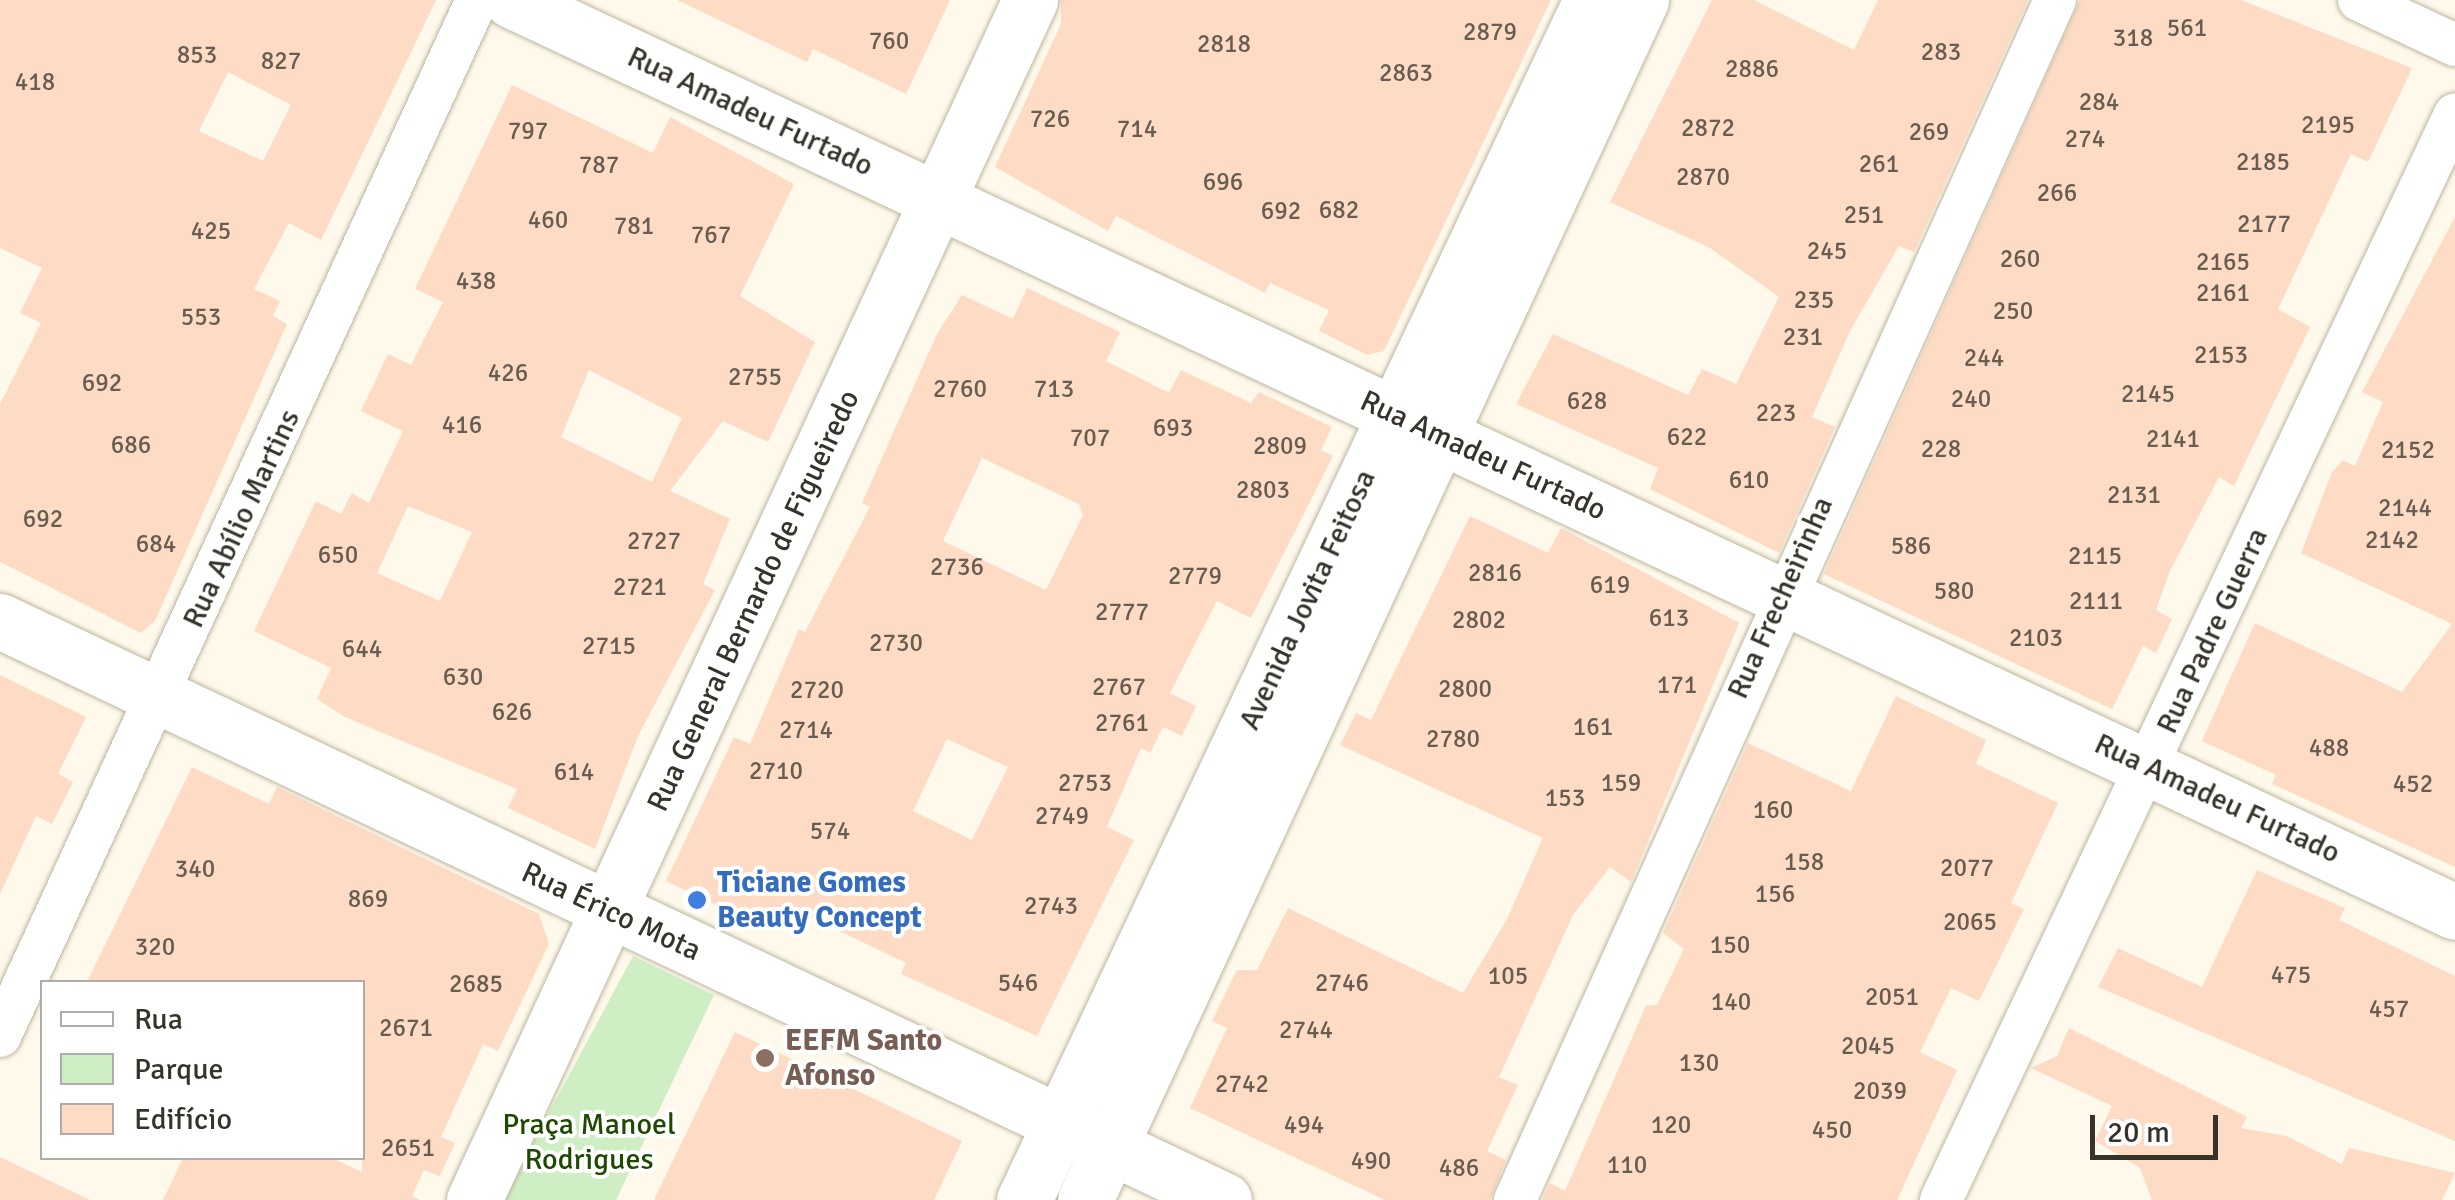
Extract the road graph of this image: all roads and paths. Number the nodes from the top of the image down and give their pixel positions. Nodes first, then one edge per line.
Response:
1 (477, 0) edge
2 (511, 0) edge
3 (1030, 0) edge
4 (1592, 0) edge
5 (1640, 0) edge
6 (2055, 0) edge
7 (2359, 0) edge
8 (2455, 44) edge
9 (2455, 114) edge
10 (939, 202) junction
11 (1416, 425) junction
12 (1781, 598) junction
13 (0, 621) edge
14 (160, 700) junction
15 (2149, 766) junction
16 (610, 912) junction
17 (2455, 912) edge
18 (0, 1036) edge
19 (1061, 1124) junction
20 (1110, 1148) junction
21 (474, 1200) edge
22 (1024, 1200) edge
23 (1085, 1200) edge
24 (1224, 1200) edge
25 (1515, 1200) edge
26 (1941, 1200) edge

1 - 14 street, Rua Abílio Martins
2 - 10 street, Rua Amadeu Furtado
3 - 10 street, Rua General Bernardo de Figueiredo
4 - 11 street, Avenida Jovita Feitosa
5 - 11 street, Avenida Jovita Feitosa
6 - 12 street, Rua Frecheirinha
7 - 8 street
9 - 15 street, Rua Padre Guerra
10 - 11 street, Rua Amadeu Furtado
10 - 16 street, Rua General Bernardo de Figueiredo
11 - 12 street, Rua Amadeu Furtado
11 - 19 street, Avenida Jovita Feitosa
11 - 20 street, Avenida Jovita Feitosa
12 - 15 street, Rua Amadeu Furtado
12 - 25 street, Rua Frecheirinha
13 - 14 street, Rua Érico Mota
14 - 16 street, Rua Érico Mota
14 - 18 street, Rua Abílio Martins
15 - 17 street, Rua Amadeu Furtado
15 - 26 street, Rua Padre Guerra
16 - 19 street, Rua Érico Mota
16 - 21 street, Rua General Bernardo de Figueiredo
19 - 20 street, Rua Érico Mota
19 - 22 street, Avenida Jovita Feitosa
20 - 23 street, Avenida Jovita Feitosa
20 - 24 street, Rua Érico Mota

